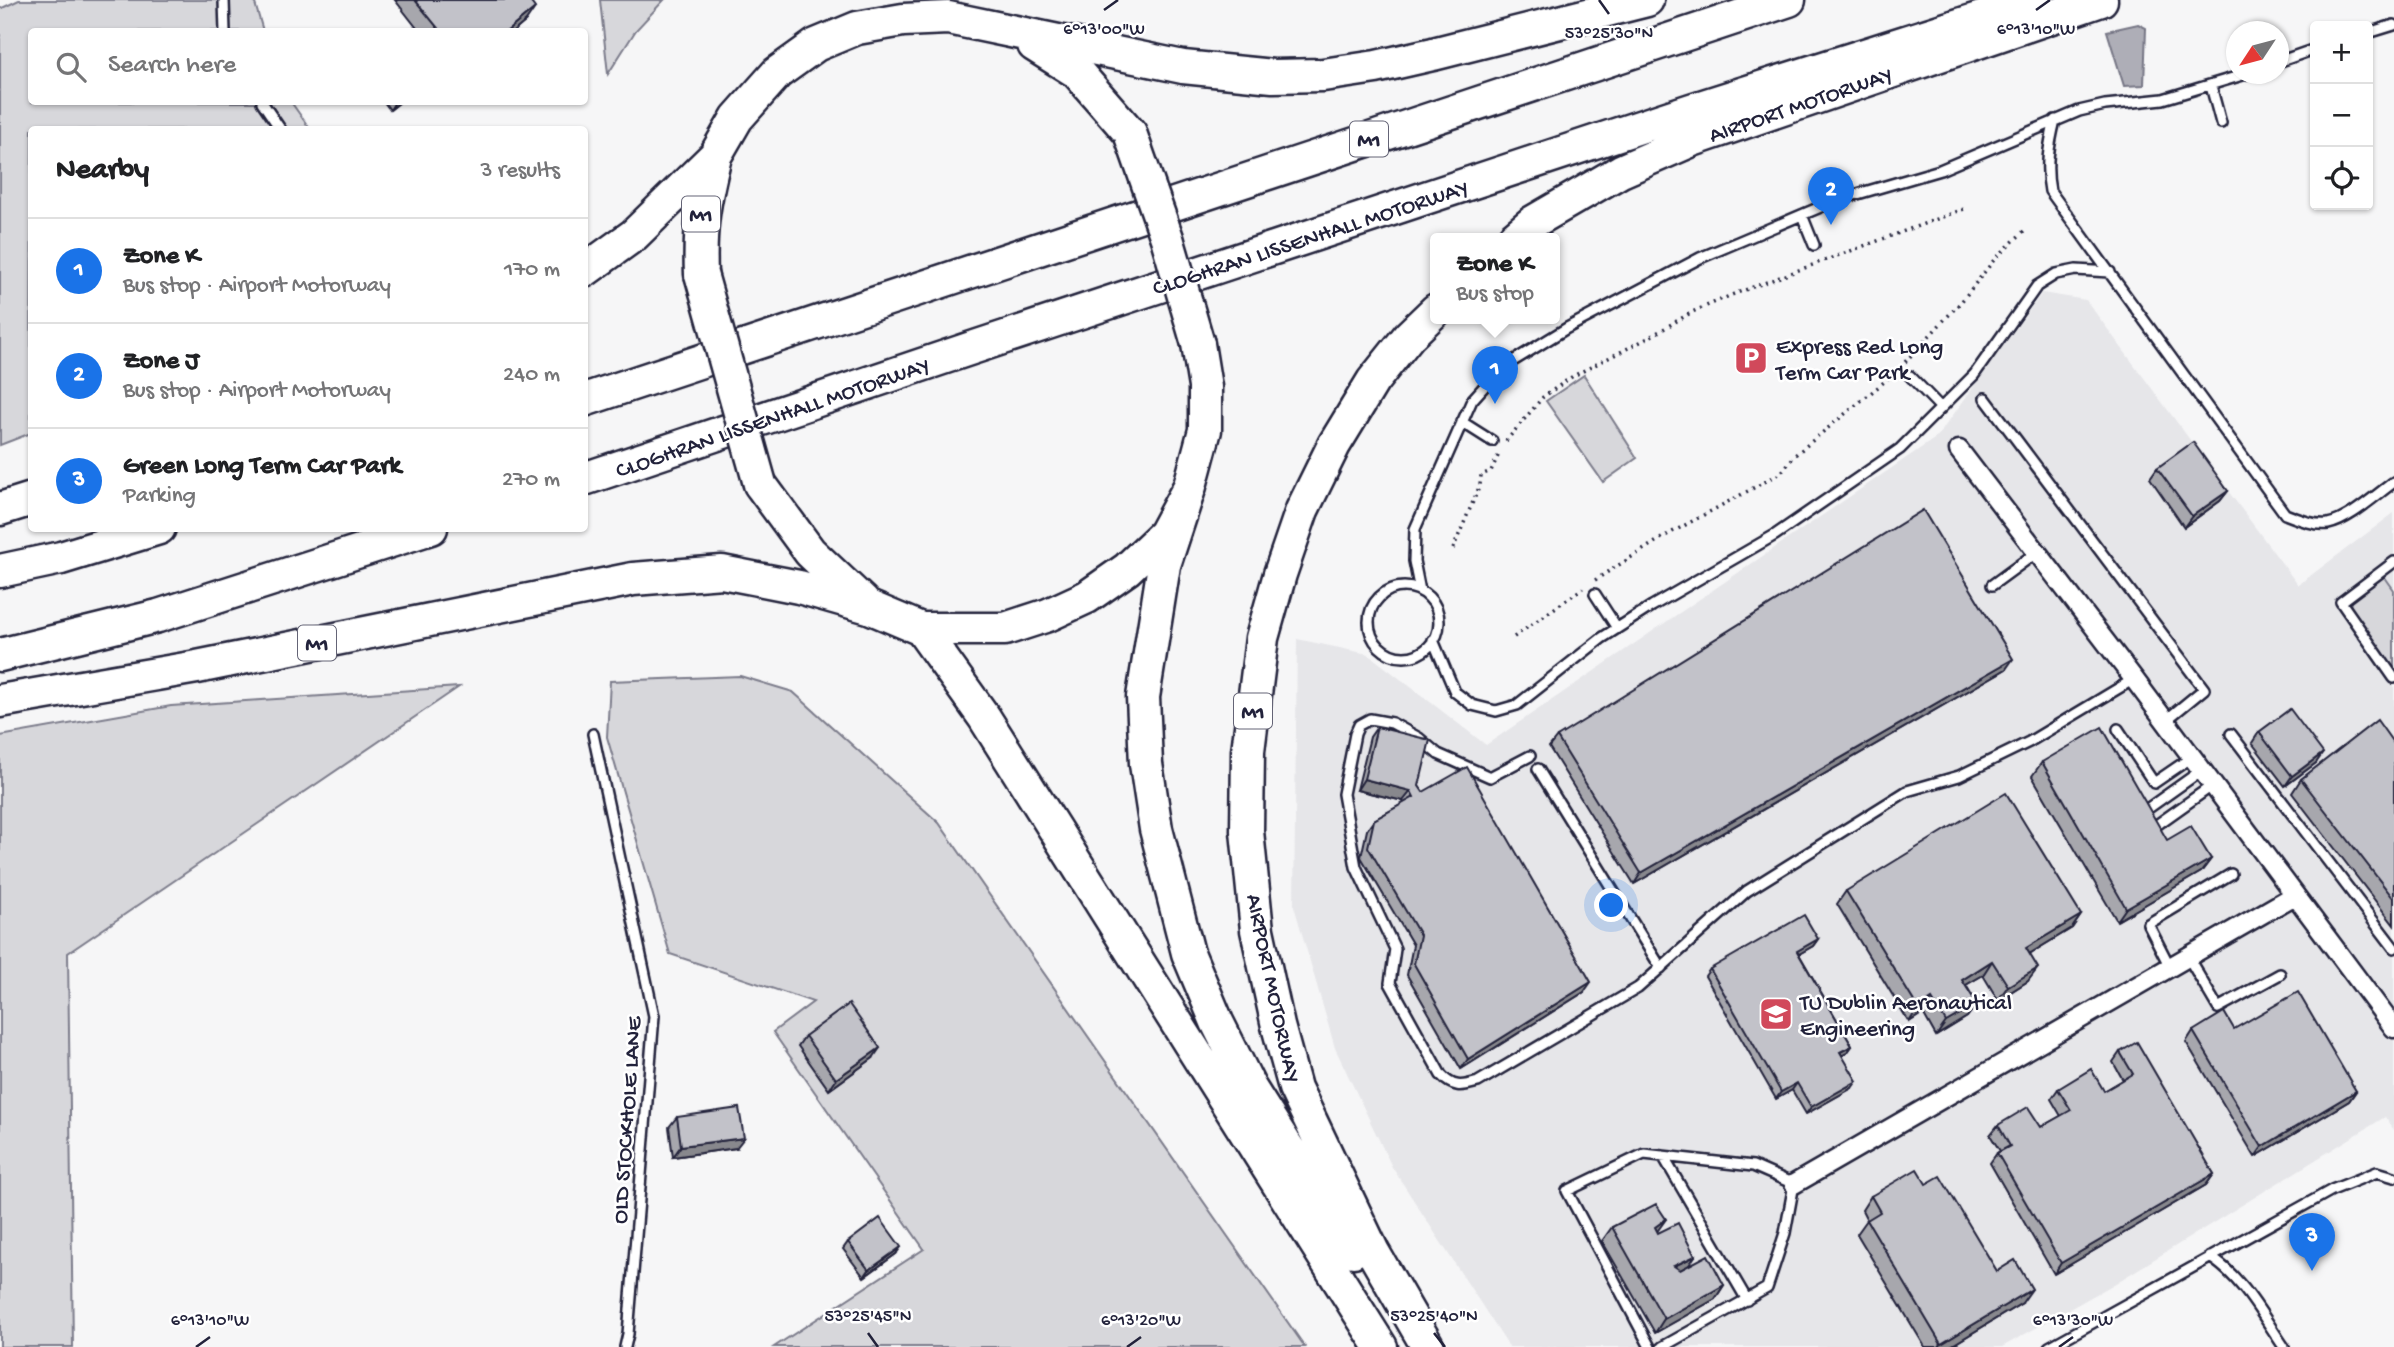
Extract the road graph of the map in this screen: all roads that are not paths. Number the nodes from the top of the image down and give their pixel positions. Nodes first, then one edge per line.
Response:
1 (223, 0) edge
2 (1647, 0) edge
3 (1789, 0) edge
4 (2038, 0) edge
5 (2101, 0) edge
6 (2394, 25) edge
7 (225, 28) edge
8 (2373, 31) edge
9 (1015, 33) junction
10 (2310, 52) edge
11 (2289, 58) edge
12 (2226, 81) edge
13 (2211, 86) junction
14 (264, 105) edge
15 (2055, 120) junction
16 (2221, 123) dead end
17 (278, 126) edge
18 (715, 156) junction
19 (1802, 215) junction
20 (1520, 233) edge
21 (1814, 246) dead end
22 (588, 268) edge
23 (2110, 272) junction
24 (1430, 316) edge
25 (1910, 376) dead end
26 (1985, 398) dead end
27 (588, 399) edge
28 (1941, 408) junction
29 (1462, 422) junction
30 (1492, 441) dead end
31 (1959, 450) dead end
32 (588, 478) edge
33 (2394, 482) edge
34 (1190, 486) junction
35 (28, 500) edge
36 (0, 509) edge
37 (146, 532) edge
38 (419, 532) edge
39 (2037, 552) junction
40 (2394, 562) edge
41 (0, 570) edge
42 (1992, 585) dead end
43 (1420, 591) junction
44 (1595, 594) dead end
45 (869, 607) junction
46 (1617, 628) junction
47 (921, 629) junction
48 (1433, 640) junction
49 (0, 655) edge
50 (2394, 678) edge
51 (2134, 679) junction
52 (0, 701) edge
53 (2165, 721) junction
54 (2119, 729) dead end
55 (593, 734) dead end
56 (2231, 734) dead end
57 (1530, 756) dead end
58 (2197, 764) junction
59 (1538, 769) dead end
60 (2213, 785) junction
61 (2143, 811) edge
62 (2149, 830) edge
63 (2231, 874) dead end
64 (2295, 895) junction
65 (2394, 948) edge
66 (2188, 957) junction
67 (2170, 967) junction
68 (1661, 968) junction
69 (2280, 974) dead end
70 (2394, 1028) edge
71 (1663, 1156) junction
72 (2394, 1177) edge
73 (1794, 1184) junction
74 (2210, 1257) junction
75 (1747, 1300) junction
76 (625, 1347) edge
77 (1381, 1347) edge
78 (1413, 1347) edge
79 (1428, 1347) edge
80 (1650, 1347) edge
81 (1662, 1347) edge
82 (2049, 1347) edge
83 (2284, 1347) edge

1 - 7 lane
2 - 9 highway, M1
3 - 27 highway, M1
4 - 32 highway, CLOGHRAN LISSENHALL MOTORWAY
5 - 20 highway, AIRPORT MOTORWAY
6 - 8 lane
9 - 18 highway, M1
9 - 34 highway, M1, bridge
10 - 11 lane
12 - 13 lane
13 - 15 lane
13 - 16 lane
14 - 17 lane
15 - 19 lane
15 - 23 lane
18 - 22 highway
18 - 45 highway, M1, bridge
19 - 21 lane
19 - 29 lane
23 - 28 lane
23 - 33 lane
24 - 79 highway, AIRPORT MOTORWAY / M1
25 - 28 lane
26 - 53 lane
28 - 46 lane
29 - 30 lane
29 - 43 lane
31 - 39 street
34 - 47 highway, M1
34 - 78 highway
35 - 36 highway
37 - 41 highway
38 - 49 highway
39 - 42 lane
39 - 51 street
40 - 50 lane
43 - 48 lane
43 - 48 lane
44 - 46 lane
45 - 47 highway, M1
45 - 52 highway, M1
46 - 48 lane
47 - 77 highway
51 - 53 street
51 - 68 lane
53 - 58 street
54 - 58 lane
55 - 76 lane, OLD STOCKHOLE LANE
56 - 65 lane
57 - 68 lane
58 - 60 street
58 - 61 lane
59 - 68 lane
60 - 62 lane
60 - 64 street
63 - 67 lane
64 - 66 street
64 - 70 street
66 - 67 street
66 - 69 lane
67 - 73 street
71 - 73 lane
71 - 75 lane
71 - 80 lane
72 - 74 lane
73 - 75 lane
74 - 82 lane
74 - 83 lane
75 - 81 lane

